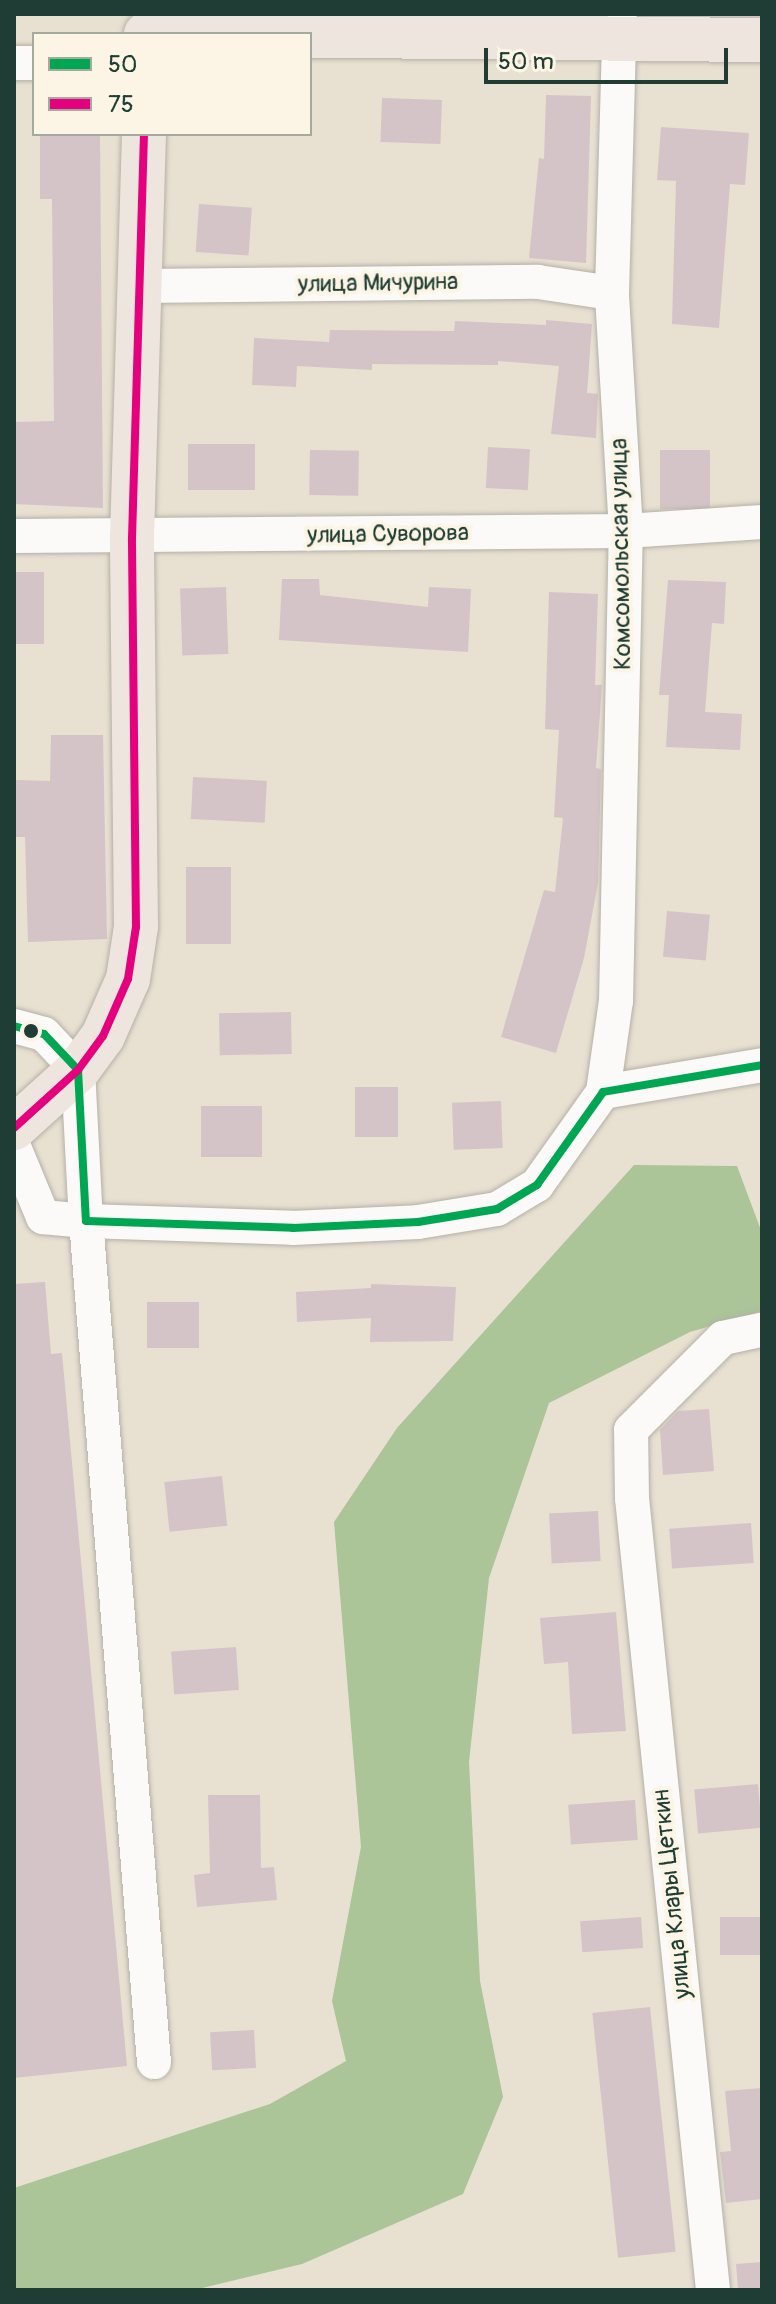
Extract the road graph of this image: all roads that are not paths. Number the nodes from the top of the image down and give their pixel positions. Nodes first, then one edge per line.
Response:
1 (621, 25) edge
2 (144, 28) edge
3 (762, 40) edge
4 (144, 136) edge
5 (143, 286) junction
6 (612, 293) junction
7 (762, 522) edge
8 (626, 531) junction
9 (14, 536) edge
10 (132, 538) junction
11 (14, 1026) edge
12 (762, 1065) edge
13 (78, 1070) junction
14 (603, 1092) junction
15 (14, 1128) edge
16 (14, 1147) edge
17 (86, 1221) junction
18 (762, 1330) edge
19 (154, 2062) dead end
20 (713, 2290) edge

1 - 2 main road
1 - 3 main road
1 - 6 street, Комсомольская улица
4 - 5 main road
5 - 6 street, улица Мичурина
5 - 10 main road
6 - 8 street, Комсомольская улица
7 - 8 street, улица Суворова
8 - 10 street, улица Суворова
8 - 14 street, Комсомольская улица
9 - 10 street, улица Суворова
10 - 13 main road
11 - 13 street
12 - 14 street
13 - 15 main road
13 - 17 street
14 - 17 street
16 - 17 street
17 - 19 street
18 - 20 street, улица Клары Цеткин

